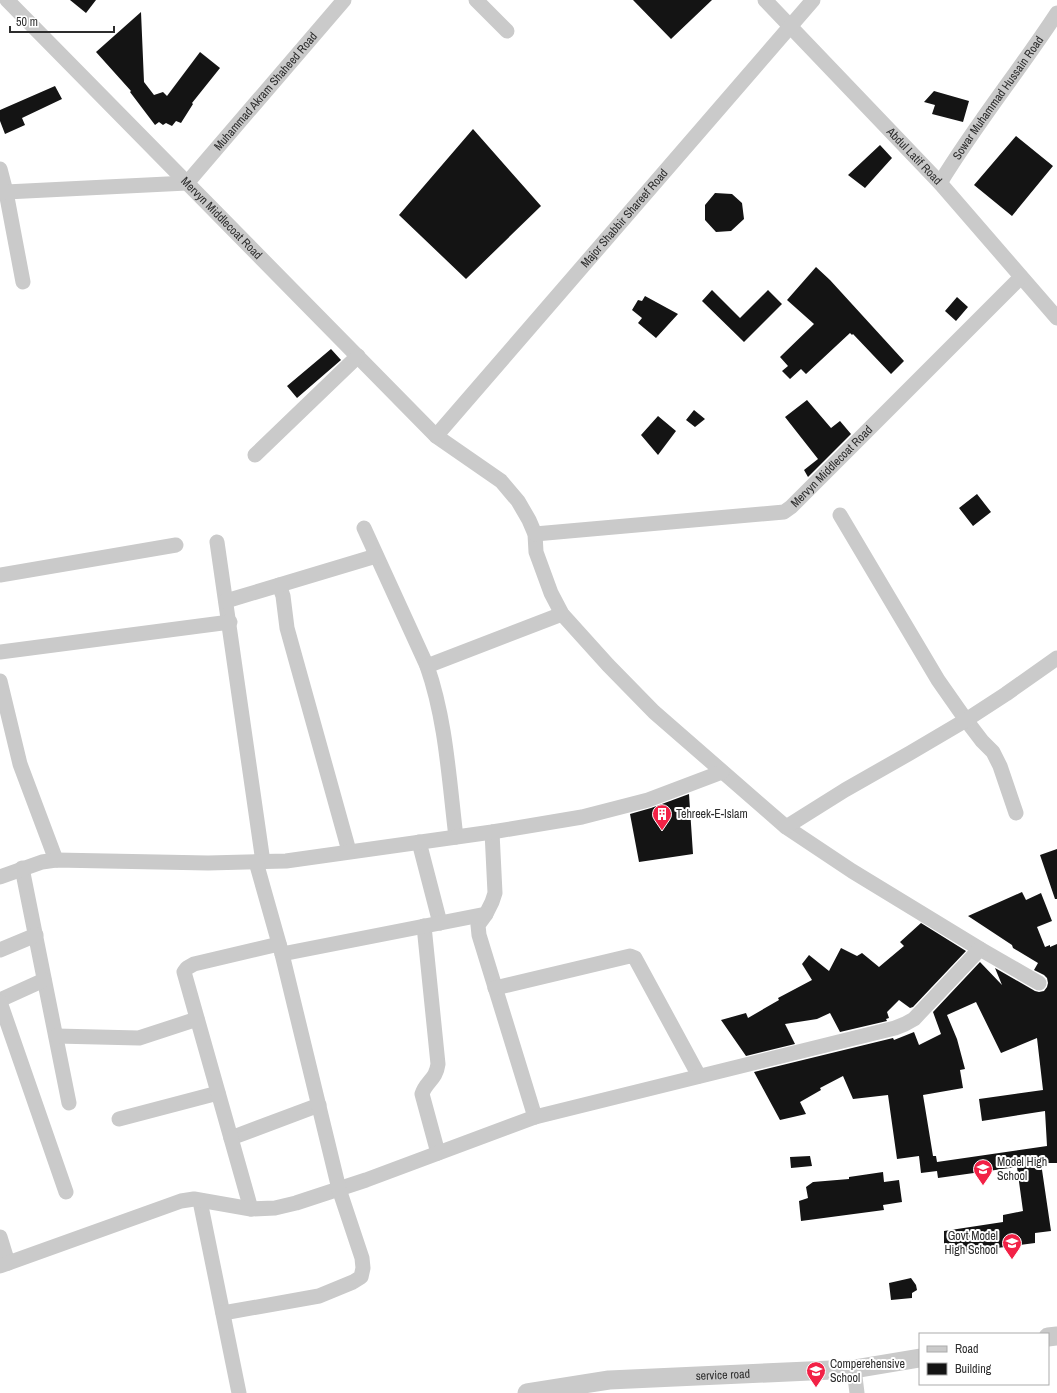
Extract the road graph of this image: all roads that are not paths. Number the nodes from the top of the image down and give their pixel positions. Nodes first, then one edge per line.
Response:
1 (7, 0) edge
2 (344, 0) edge
3 (476, 0) edge
4 (764, 0) edge
5 (812, 0) edge
6 (1057, 13) edge
7 (790, 27) junction
8 (507, 31) dead end
9 (0, 169) edge
10 (187, 183) junction
11 (940, 183) junction
12 (6, 192) junction
13 (1021, 277) junction
14 (23, 282) dead end
15 (1057, 318) edge
16 (358, 356) junction
17 (436, 436) junction
18 (256, 455) dead end
19 (840, 515) dead end
20 (364, 528) dead end
21 (535, 534) junction
22 (218, 542) dead end
23 (176, 545) dead end
24 (376, 556) junction
25 (0, 574) edge
26 (279, 585) junction
27 (226, 601) junction
28 (562, 614) junction
29 (230, 622) junction
30 (0, 652) edge
31 (1057, 658) edge
32 (427, 666) junction
33 (0, 681) edge
34 (966, 720) junction
35 (722, 772) junction
36 (1016, 813) dead end
37 (786, 827) junction
38 (492, 832) junction
39 (456, 837) junction
40 (420, 842) junction
41 (349, 852) junction
42 (56, 860) junction
43 (260, 862) junction
44 (22, 868) junction
45 (0, 877) edge
46 (486, 914) junction
47 (440, 923) junction
48 (424, 926) junction
49 (36, 935) junction
50 (281, 949) junction
51 (980, 949) junction
52 (0, 950) edge
53 (44, 980) junction
54 (1039, 983) dead end
55 (495, 988) junction
56 (0, 1001) edge
57 (197, 1019) junction
58 (56, 1036) junction
59 (699, 1076) junction
60 (218, 1093) junction
61 (69, 1103) dead end
62 (319, 1105) junction
63 (535, 1116) junction
64 (119, 1119) dead end
65 (231, 1138) junction
66 (438, 1153) junction
67 (339, 1189) junction
68 (66, 1192) dead end
69 (200, 1201) junction
70 (251, 1209) junction
71 (0, 1237) edge
72 (4, 1265) edge
73 (223, 1313) junction
74 (919, 1358) edge
75 (854, 1369) junction
76 (239, 1393) edge
77 (526, 1393) edge
78 (857, 1393) edge

1 - 10 street, Mervyn Middlecoat Road
2 - 10 street, Muhammad Akram Shaheed Road
3 - 8 street
4 - 7 street, Abdul Latif Road
5 - 7 street, Major Shabbir Shareef Road
6 - 11 street, Sowar Muhammad Hussain Road
7 - 11 street, Abdul Latif Road
7 - 17 street, Major Shabbir Shareef Road
9 - 12 street
10 - 12 street
10 - 16 street, Mervyn Middlecoat Road
11 - 13 street, Abdul Latif Road
12 - 14 street
13 - 15 street, Abdul Latif Road
13 - 21 street, Mervyn Middlecoat Road
16 - 17 street, Mervyn Middlecoat Road
16 - 18 street
17 - 21 street, Mervyn Middlecoat Road
19 - 34 street
20 - 24 street
21 - 28 street, Mervyn Middlecoat Road
22 - 27 street
23 - 25 street
24 - 26 street
24 - 32 street
26 - 27 street
26 - 41 street
27 - 29 street
28 - 32 street
28 - 35 street, Mervyn Middlecoat Road
29 - 30 street
29 - 43 street
31 - 34 street
32 - 39 street
33 - 42 street
34 - 36 street
34 - 37 street
35 - 37 street, Mervyn Middlecoat Road
35 - 38 street
37 - 51 street, Mervyn Middlecoat Road
38 - 39 street
38 - 46 street
39 - 40 street
40 - 41 street
40 - 47 street
41 - 43 street
42 - 43 street
42 - 44 street
43 - 50 street
44 - 45 street
44 - 49 street
46 - 47 street
46 - 55 street
47 - 48 street
48 - 50 street
48 - 66 street
49 - 52 street
49 - 53 street
50 - 57 street
50 - 62 street
51 - 54 street, Mervyn Middlecoat Road
51 - 59 street
53 - 56 street
53 - 58 street
55 - 59 street
55 - 63 street
56 - 68 street
57 - 58 street
57 - 60 street
58 - 61 street
59 - 63 street
60 - 64 street
60 - 65 street
62 - 65 street
62 - 67 street
63 - 66 street
65 - 70 street
66 - 67 street
67 - 70 street
67 - 73 street
69 - 70 street
69 - 72 street
69 - 73 street
71 - 72 street
73 - 76 street
74 - 75 street, service road
75 - 77 street, service road
75 - 78 street

